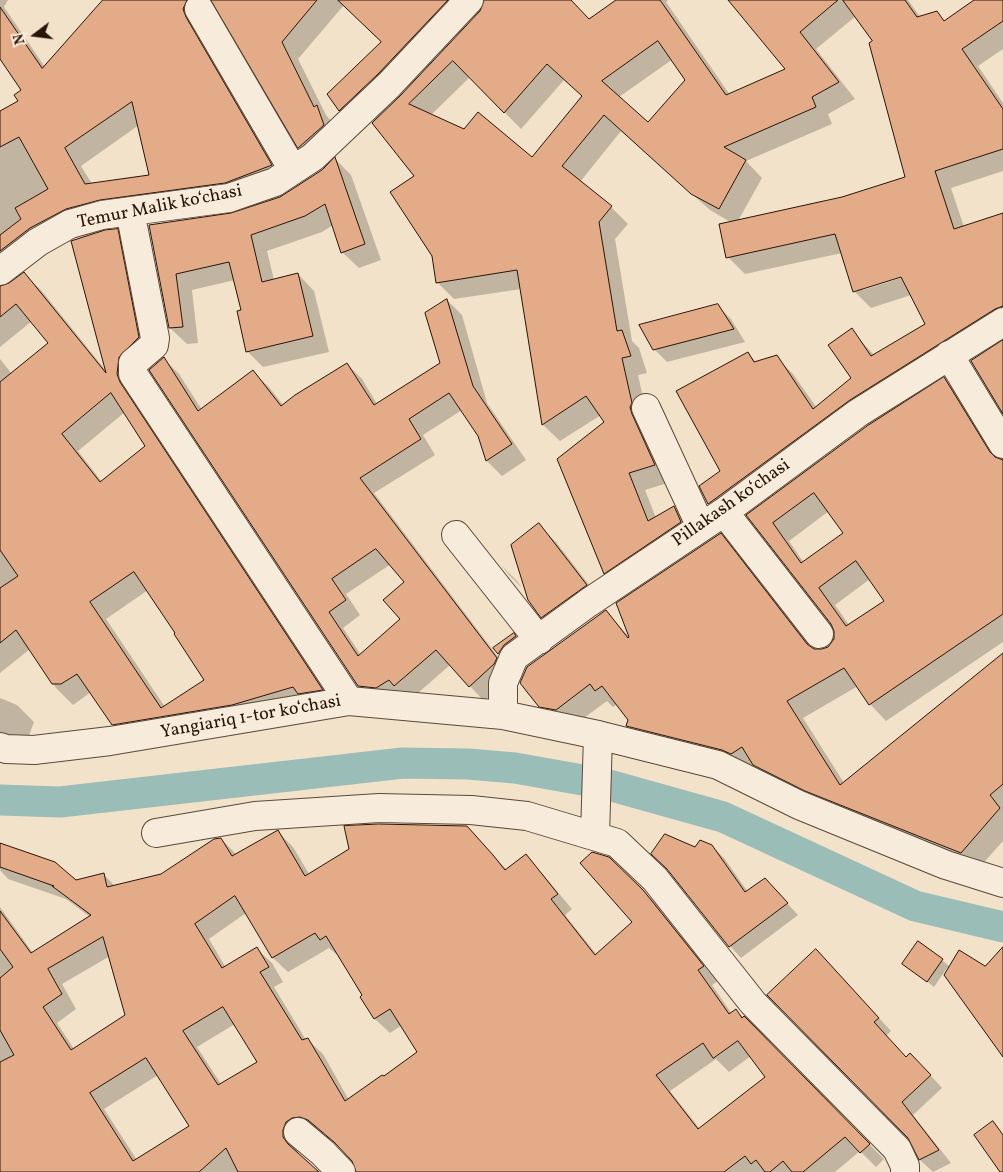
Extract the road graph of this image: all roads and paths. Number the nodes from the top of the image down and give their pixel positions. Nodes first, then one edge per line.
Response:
1 (469, 0) edge
2 (199, 8) dead end
3 (293, 170) junction
4 (130, 211) junction
5 (0, 271) edge
6 (1003, 322) edge
7 (949, 355) junction
8 (646, 408) dead end
9 (1003, 444) edge
10 (724, 512) junction
11 (701, 526) junction
12 (456, 536) dead end
13 (819, 634) dead end
14 (539, 640) junction
15 (349, 701) junction
16 (504, 715) junction
17 (0, 746) edge
18 (598, 748) junction
19 (595, 831) junction
20 (156, 833) dead end
21 (1003, 883) edge
22 (298, 1132) dead end
23 (341, 1172) edge
24 (905, 1172) edge

1 - 3 street, Temur Malik koʻchasi
2 - 3 street
3 - 4 street, Temur Malik koʻchasi
4 - 5 street, Temur Malik koʻchasi
4 - 15 street
6 - 7 street, Pillakash koʻchasi
7 - 9 street
7 - 10 street, Pillakash koʻchasi
8 - 11 street
10 - 11 street, Pillakash koʻchasi
10 - 13 street
11 - 14 street, Pillakash koʻchasi
12 - 14 street
14 - 16 street, Pillakash koʻchasi
15 - 16 street, Yangiariq 1-tor koʻchasi
15 - 17 street, Yangiariq 1-tor koʻchasi
16 - 18 street, Yangiariq 1-tor koʻchasi
18 - 19 street
18 - 21 street, Yangiariq 1-tor koʻchasi
19 - 20 street
19 - 24 street
22 - 23 street

